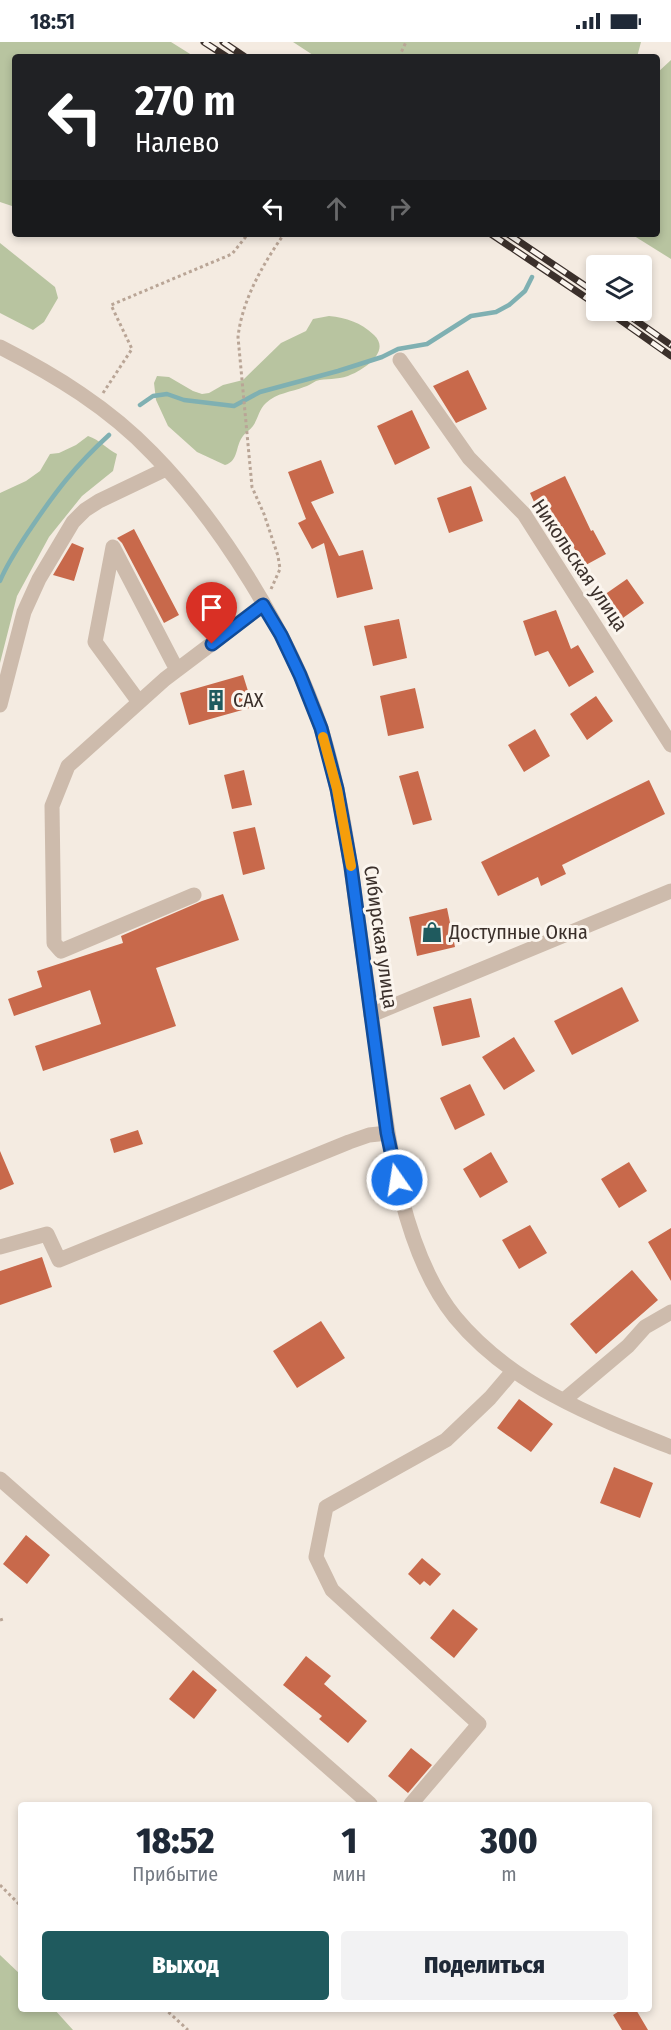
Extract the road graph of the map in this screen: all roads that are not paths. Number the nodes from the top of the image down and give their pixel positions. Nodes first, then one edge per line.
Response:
1 (0, 347) edge
2 (400, 360) dead end
3 (166, 469) junction
4 (263, 605) junction
5 (177, 670) junction
6 (139, 702) junction
7 (0, 705) edge
8 (671, 745) edge
9 (671, 891) edge
10 (194, 895) dead end
11 (371, 1015) junction
12 (387, 1133) junction
13 (0, 1247) edge
14 (671, 1312) edge
15 (513, 1371) junction
16 (564, 1400) junction
17 (671, 1447) edge
18 (0, 1479) edge
19 (368, 1802) edge
20 (413, 1802) edge

1 - 3 street, Сибирская улица
2 - 8 street, Никольская улица
3 - 4 street, Сибирская улица
3 - 7 street
4 - 5 street
4 - 11 street, Сибирская улица
5 - 6 street
5 - 6 street
6 - 10 street
9 - 11 street
11 - 12 street, Сибирская улица
12 - 13 street
12 - 15 street, Сибирская улица
14 - 16 street
15 - 16 street, Сибирская улица
15 - 20 street
16 - 17 street, Сибирская улица
18 - 19 street

